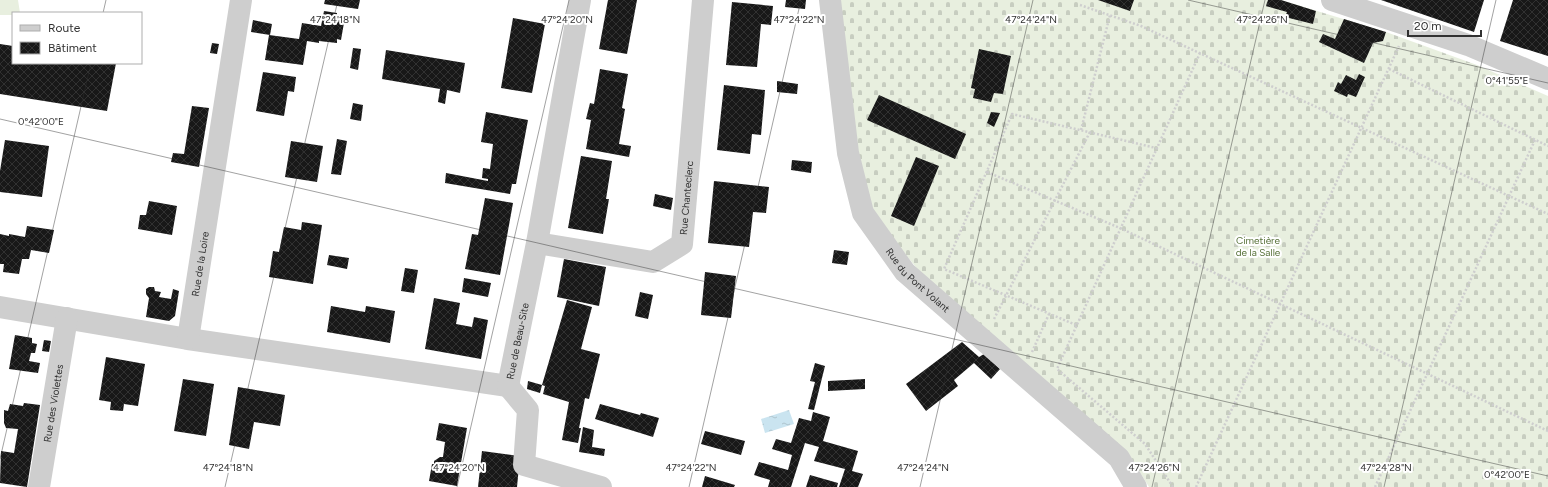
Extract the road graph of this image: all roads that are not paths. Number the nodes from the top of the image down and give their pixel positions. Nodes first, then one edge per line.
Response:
1 (241, 0) edge
2 (580, 0) edge
3 (703, 0) edge
4 (830, 0) edge
5 (1332, 0) edge
6 (1548, 79) edge
7 (537, 243) junction
8 (0, 307) edge
9 (67, 318) junction
10 (188, 339) junction
11 (508, 386) junction
12 (39, 487) edge
13 (601, 487) edge
14 (1136, 487) edge

1 - 10 street, Rue de la Loire
2 - 7 street, Rue de Beau-Site
3 - 7 street, Rue Chanteclerc
4 - 14 street, Rue du Pont Volant
5 - 6 street
7 - 11 street, Rue de Beau-Site
8 - 9 street
9 - 10 street
9 - 12 street, Rue des Violettes
10 - 11 street, Rue de Beau-Site
11 - 13 street

